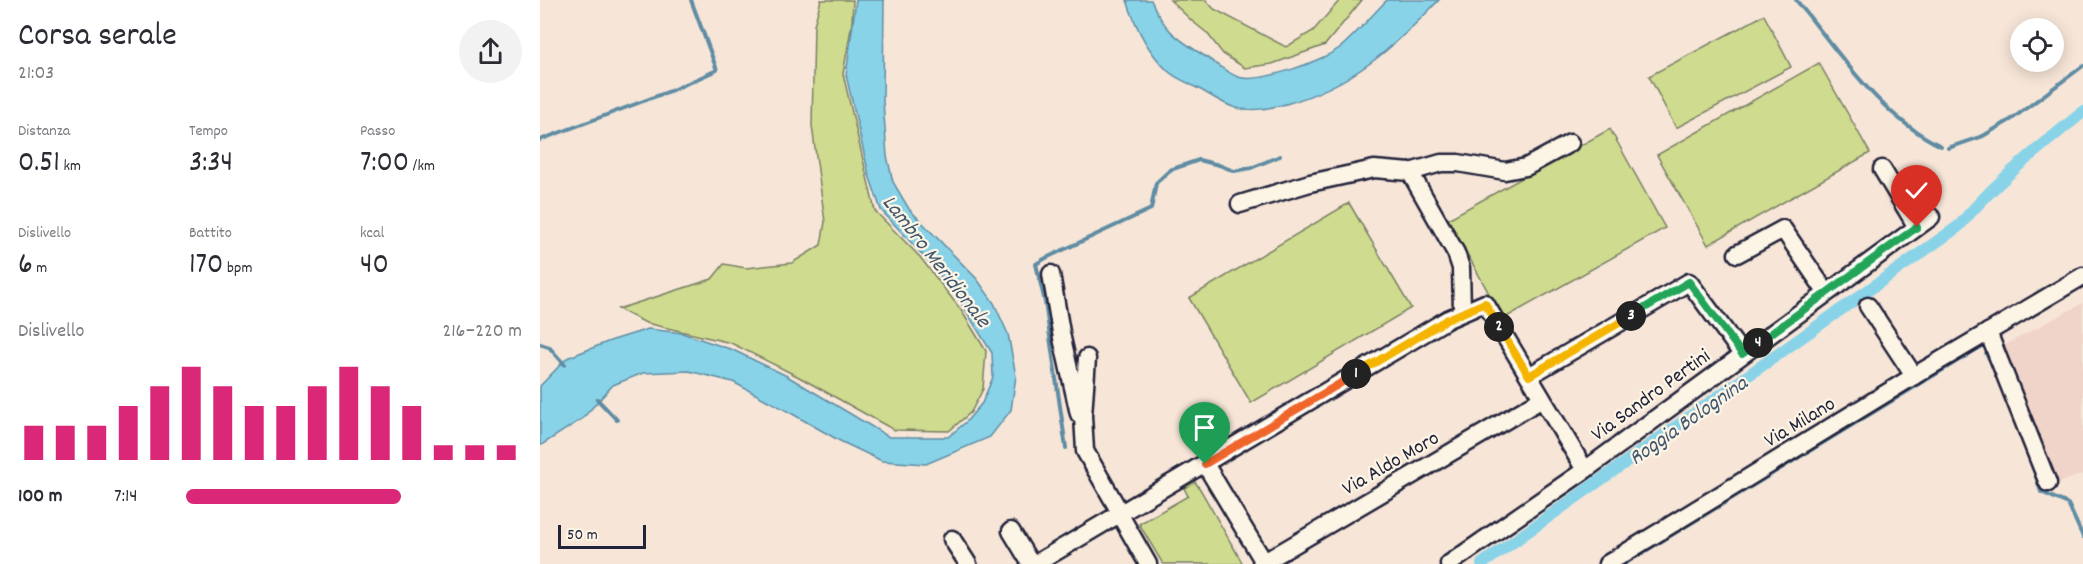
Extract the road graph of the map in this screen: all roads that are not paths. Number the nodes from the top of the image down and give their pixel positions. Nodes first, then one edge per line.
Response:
1 (1570, 143) dead end
2 (1882, 169) dead end
3 (1410, 172) junction
4 (1240, 204) dead end
5 (1931, 217) dead end
6 (1917, 227) junction
7 (1737, 254) dead end
8 (1051, 274) dead end
9 (2083, 276) edge
10 (1826, 292) junction
11 (1868, 306) dead end
12 (1461, 311) junction
13 (1988, 333) junction
14 (1742, 354) junction
15 (1087, 358) dead end
16 (1529, 376) junction
17 (1914, 376) junction
18 (1542, 399) junction
19 (1084, 432) junction
20 (1205, 464) junction
21 (1585, 470) junction
22 (2048, 483) dead end
23 (1121, 514) junction
24 (1011, 531) dead end
25 (952, 539) dead end
26 (1262, 563) edge
27 (968, 564) edge
28 (1033, 564) edge
29 (1148, 564) edge
30 (1449, 564) edge
31 (1607, 564) edge

1 - 3 street
2 - 6 street
3 - 4 street
3 - 12 street
5 - 6 street, Via Sandro Pertini
6 - 10 street, Via Sandro Pertini
7 - 10 street
8 - 19 street
9 - 13 street, Via Milano
10 - 14 street, Via Sandro Pertini
11 - 17 street
12 - 16 street
12 - 20 street
13 - 17 street, Via Milano
13 - 22 street
14 - 16 street
14 - 21 street, Via Sandro Pertini
15 - 19 street
16 - 18 street
17 - 31 street, Via Milano
18 - 21 street
18 - 26 street, Via Aldo Moro
19 - 23 street
20 - 23 street
20 - 26 street
21 - 30 street, Via Sandro Pertini
23 - 28 street
23 - 29 street
24 - 28 street
25 - 27 street

